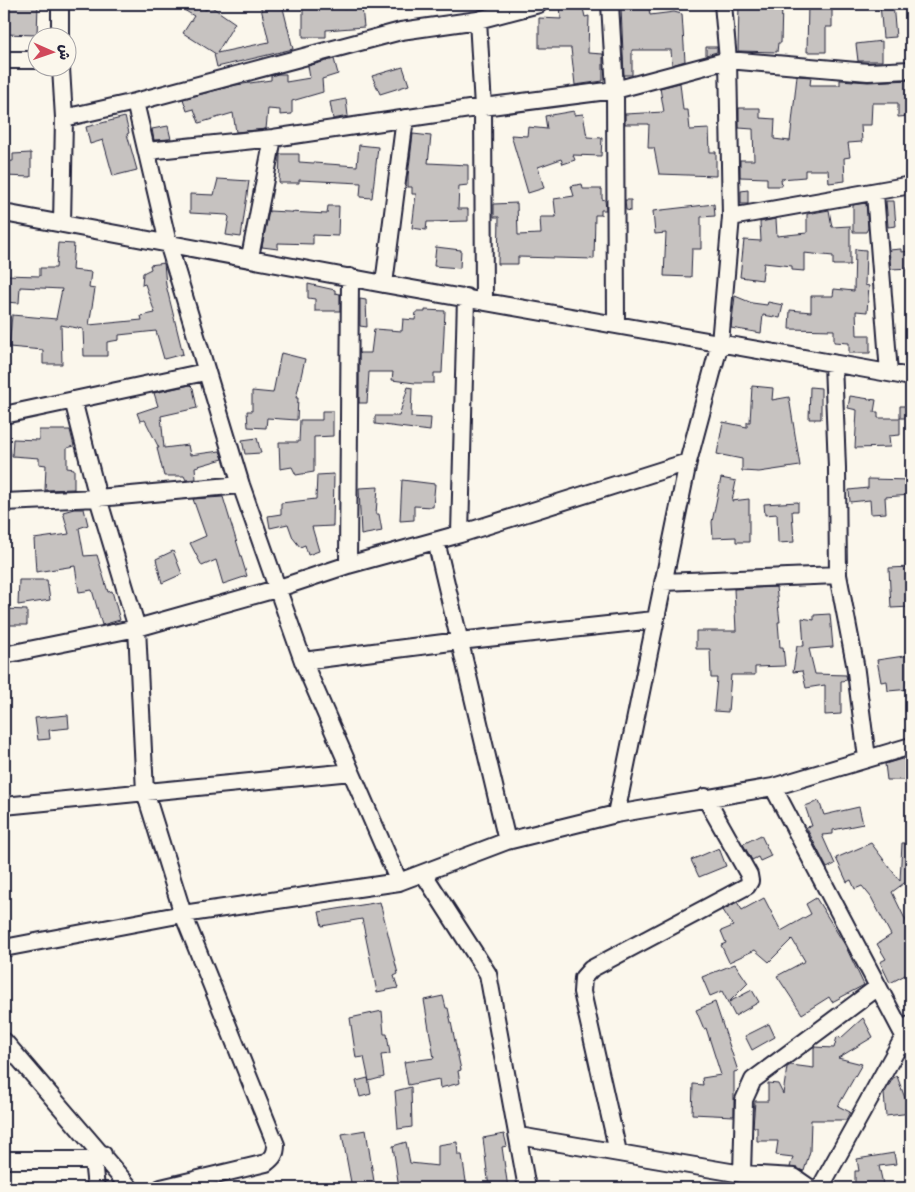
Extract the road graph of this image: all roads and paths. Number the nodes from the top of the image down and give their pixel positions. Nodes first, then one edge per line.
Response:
1 (60, 4) edge
2 (539, 4) edge
3 (610, 4) edge
4 (723, 4) edge
5 (478, 20) junction
6 (60, 28) edge
7 (4, 60) edge
8 (28, 60) edge
9 (728, 60) junction
10 (911, 70) edge
11 (62, 78) edge
12 (615, 90) junction
13 (135, 102) junction
14 (483, 106) junction
15 (64, 118) junction
16 (405, 118) junction
17 (273, 138) junction
18 (147, 151) junction
19 (911, 185) edge
20 (875, 192) junction
21 (4, 213) edge
22 (731, 217) junction
23 (62, 224) junction
24 (168, 243) junction
25 (250, 257) junction
26 (350, 277) junction
27 (384, 284) junction
28 (466, 298) junction
29 (484, 301) junction
30 (616, 325) junction
31 (720, 343) junction
32 (833, 363) junction
33 (205, 372) junction
34 (889, 373) junction
35 (911, 376) edge
36 (73, 400) junction
37 (4, 414) edge
38 (688, 462) junction
39 (240, 485) junction
40 (98, 498) junction
41 (4, 502) edge
42 (460, 534) junction
43 (436, 541) junction
44 (348, 565) junction
45 (838, 575) junction
46 (663, 582) junction
47 (276, 589) junction
48 (654, 620) junction
49 (137, 628) junction
50 (459, 641) junction
51 (4, 655) edge
52 (303, 661) junction
53 (911, 746) edge
54 (867, 758) junction
55 (351, 772) junction
56 (773, 787) junction
57 (145, 792) junction
58 (705, 797) junction
59 (4, 806) edge
60 (616, 814) junction
61 (507, 840) junction
62 (423, 873) junction
63 (399, 882) junction
64 (183, 914) junction
65 (4, 948) edge
66 (878, 988) junction
67 (909, 1036) edge
68 (4, 1041) edge
69 (519, 1136) junction
70 (618, 1152) junction
71 (98, 1157) junction
72 (4, 1160) edge
73 (742, 1174) junction
74 (96, 1188) edge
75 (130, 1188) edge
76 (161, 1188) edge
77 (527, 1188) edge
78 (810, 1188) edge
79 (820, 1188) edge

1 - 6 street
2 - 5 street
3 - 12 street
4 - 9 street
5 - 13 street
5 - 14 street
7 - 8 street
9 - 10 street
9 - 12 street
9 - 22 street
11 - 15 street
12 - 14 street
12 - 30 street
13 - 15 street
13 - 18 street
14 - 16 street
14 - 29 street
15 - 23 street
16 - 17 street
16 - 27 street
17 - 18 street
17 - 25 street
18 - 24 street
19 - 20 street
20 - 22 street
20 - 34 street
21 - 23 street
22 - 31 street
23 - 24 street
24 - 25 street
24 - 33 street
25 - 26 street
26 - 27 street
26 - 44 street
27 - 28 street
28 - 29 street
28 - 42 street
29 - 30 street
30 - 31 street
31 - 32 street
31 - 38 street
32 - 34 street
32 - 45 street
33 - 36 street
33 - 39 street
34 - 35 street
36 - 37 street
36 - 40 street
38 - 42 street
38 - 46 street
39 - 40 street
39 - 47 street
40 - 41 street
40 - 49 street
42 - 43 street
43 - 44 street
43 - 50 street
44 - 47 street
45 - 46 street
45 - 54 street
46 - 48 street
47 - 49 street
47 - 52 street
48 - 50 street
48 - 60 street
49 - 51 street
49 - 57 street
50 - 52 street
50 - 61 street
52 - 55 street
53 - 54 street
54 - 56 street
55 - 57 street
55 - 63 street
56 - 58 street
56 - 66 street
57 - 59 street
57 - 64 street
58 - 60 street
58 - 70 street
60 - 61 street
61 - 62 street
62 - 63 street
62 - 69 street
63 - 64 street
64 - 65 street
64 - 76 street
66 - 67 street
66 - 73 street
67 - 79 street
68 - 71 street
69 - 70 street
69 - 77 street
70 - 73 street
71 - 72 street
71 - 74 street
71 - 75 street
73 - 78 street

